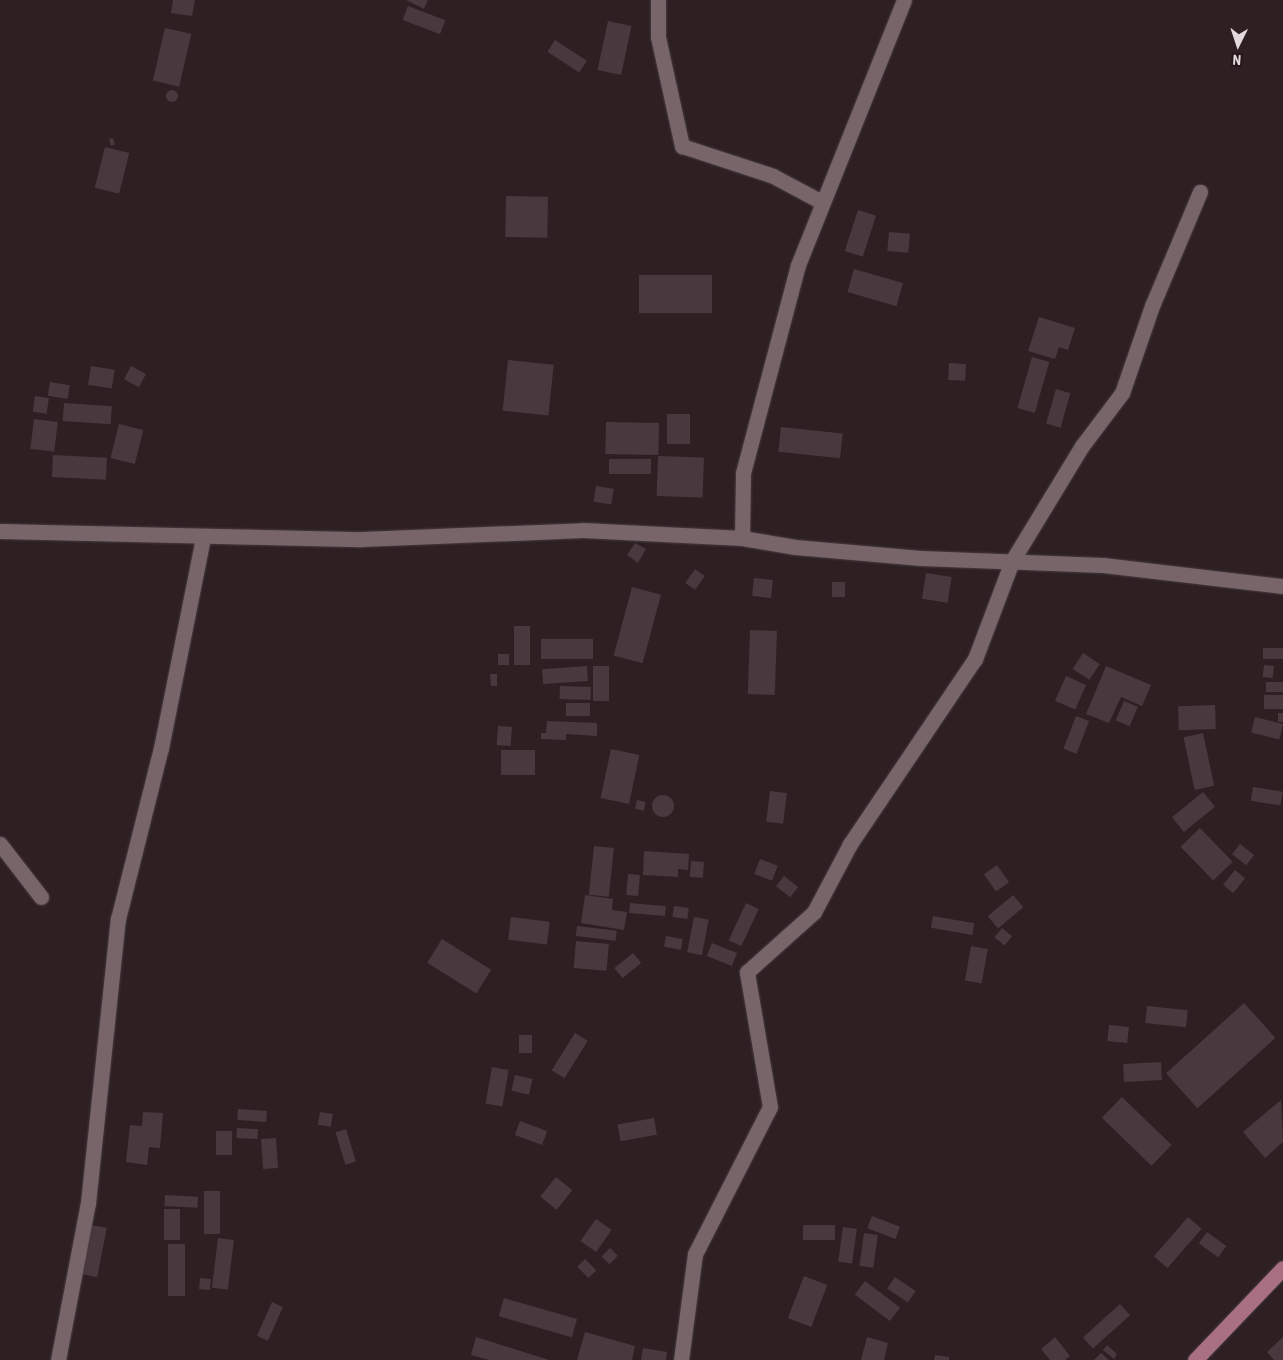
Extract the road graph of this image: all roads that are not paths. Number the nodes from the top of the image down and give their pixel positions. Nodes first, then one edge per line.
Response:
1 (658, 0) edge
2 (904, 0) edge
3 (1200, 192) dead end
4 (822, 202) junction
5 (0, 531) edge
6 (203, 537) junction
7 (742, 538) junction
8 (1012, 561) junction
9 (1283, 586) edge
10 (0, 844) edge
11 (41, 897) dead end
12 (1283, 1268) edge
13 (58, 1360) edge
14 (681, 1360) edge
15 (1196, 1360) edge

1 - 4 street
2 - 4 street
3 - 8 street
4 - 7 street
5 - 6 street
6 - 7 street
6 - 13 street
7 - 8 street
8 - 9 street
8 - 14 street
10 - 11 street
12 - 15 main road

